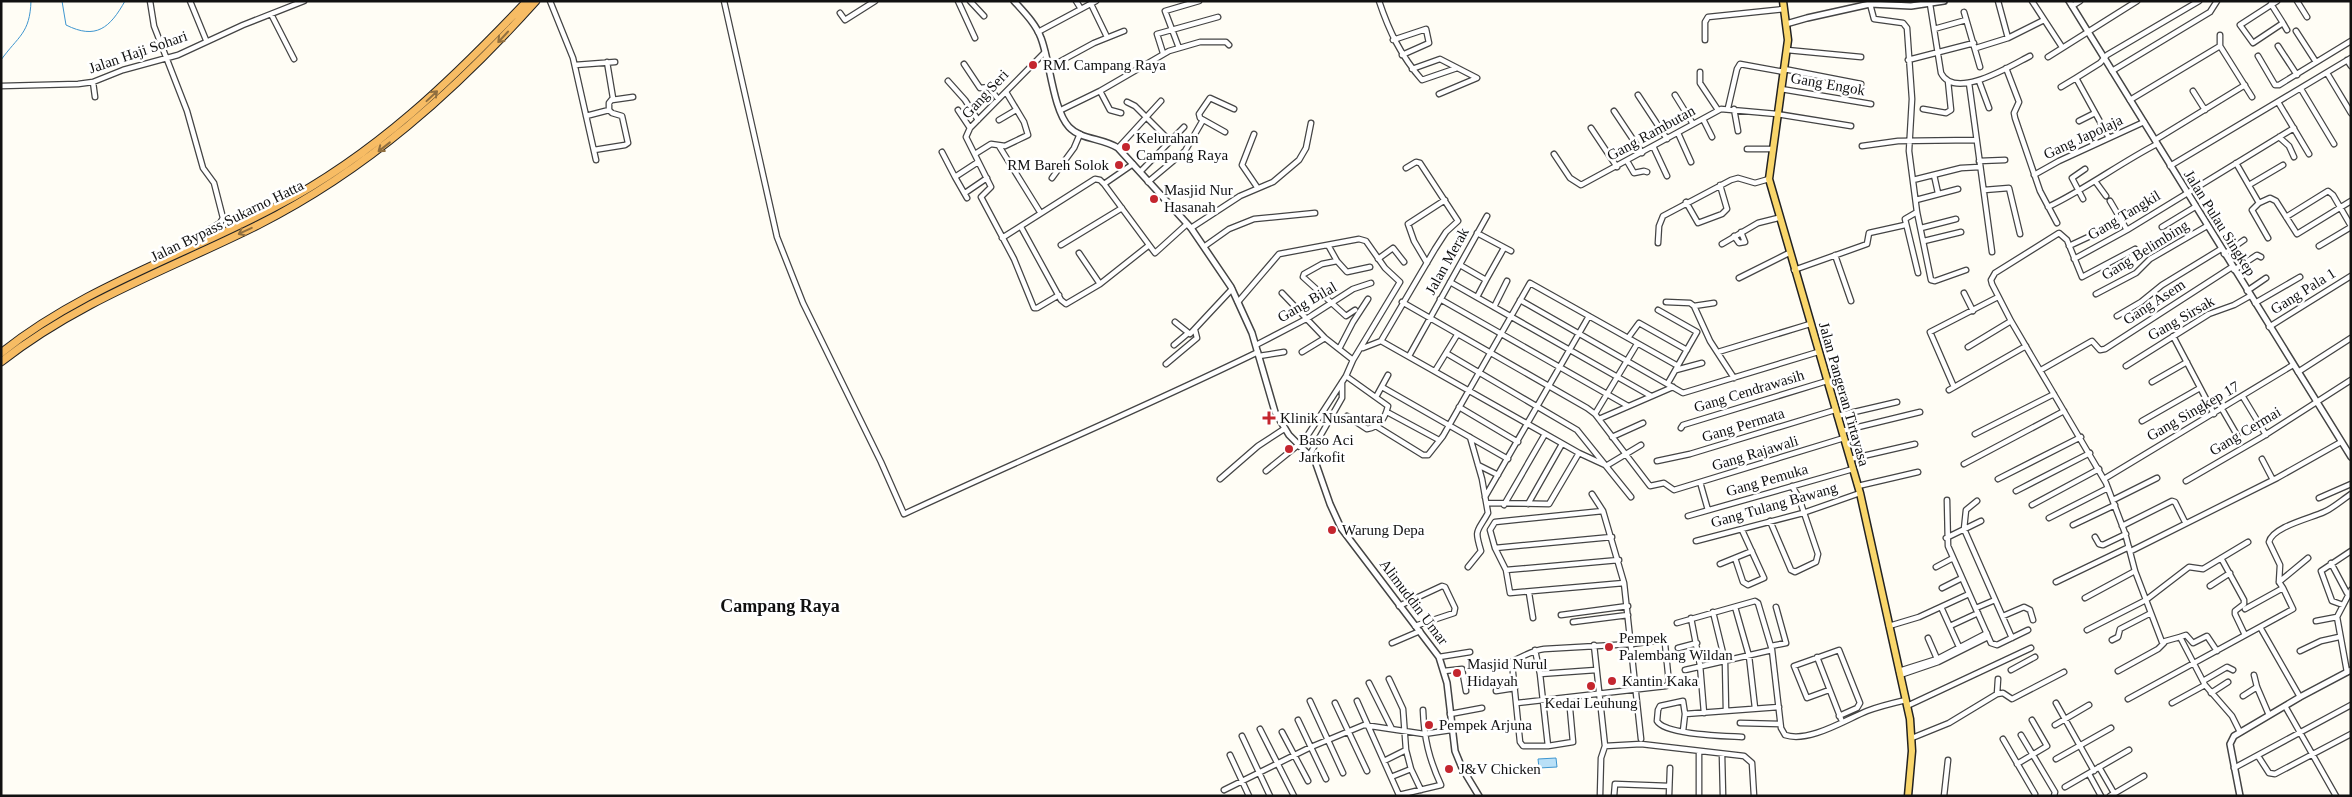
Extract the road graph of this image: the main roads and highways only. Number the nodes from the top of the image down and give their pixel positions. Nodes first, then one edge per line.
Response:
1 (526, 1) edge
2 (536, 1) edge
3 (1783, 1) edge
4 (1, 353) edge
5 (1, 362) edge
6 (1908, 796) edge

4 -> 1 highway, Jalan Bypass Sukarno Hatta
2 -> 5 highway, Jalan Bypass Sukarno Hatta
3 - 6 main road, Jalan Pangeran Tirtayasa

